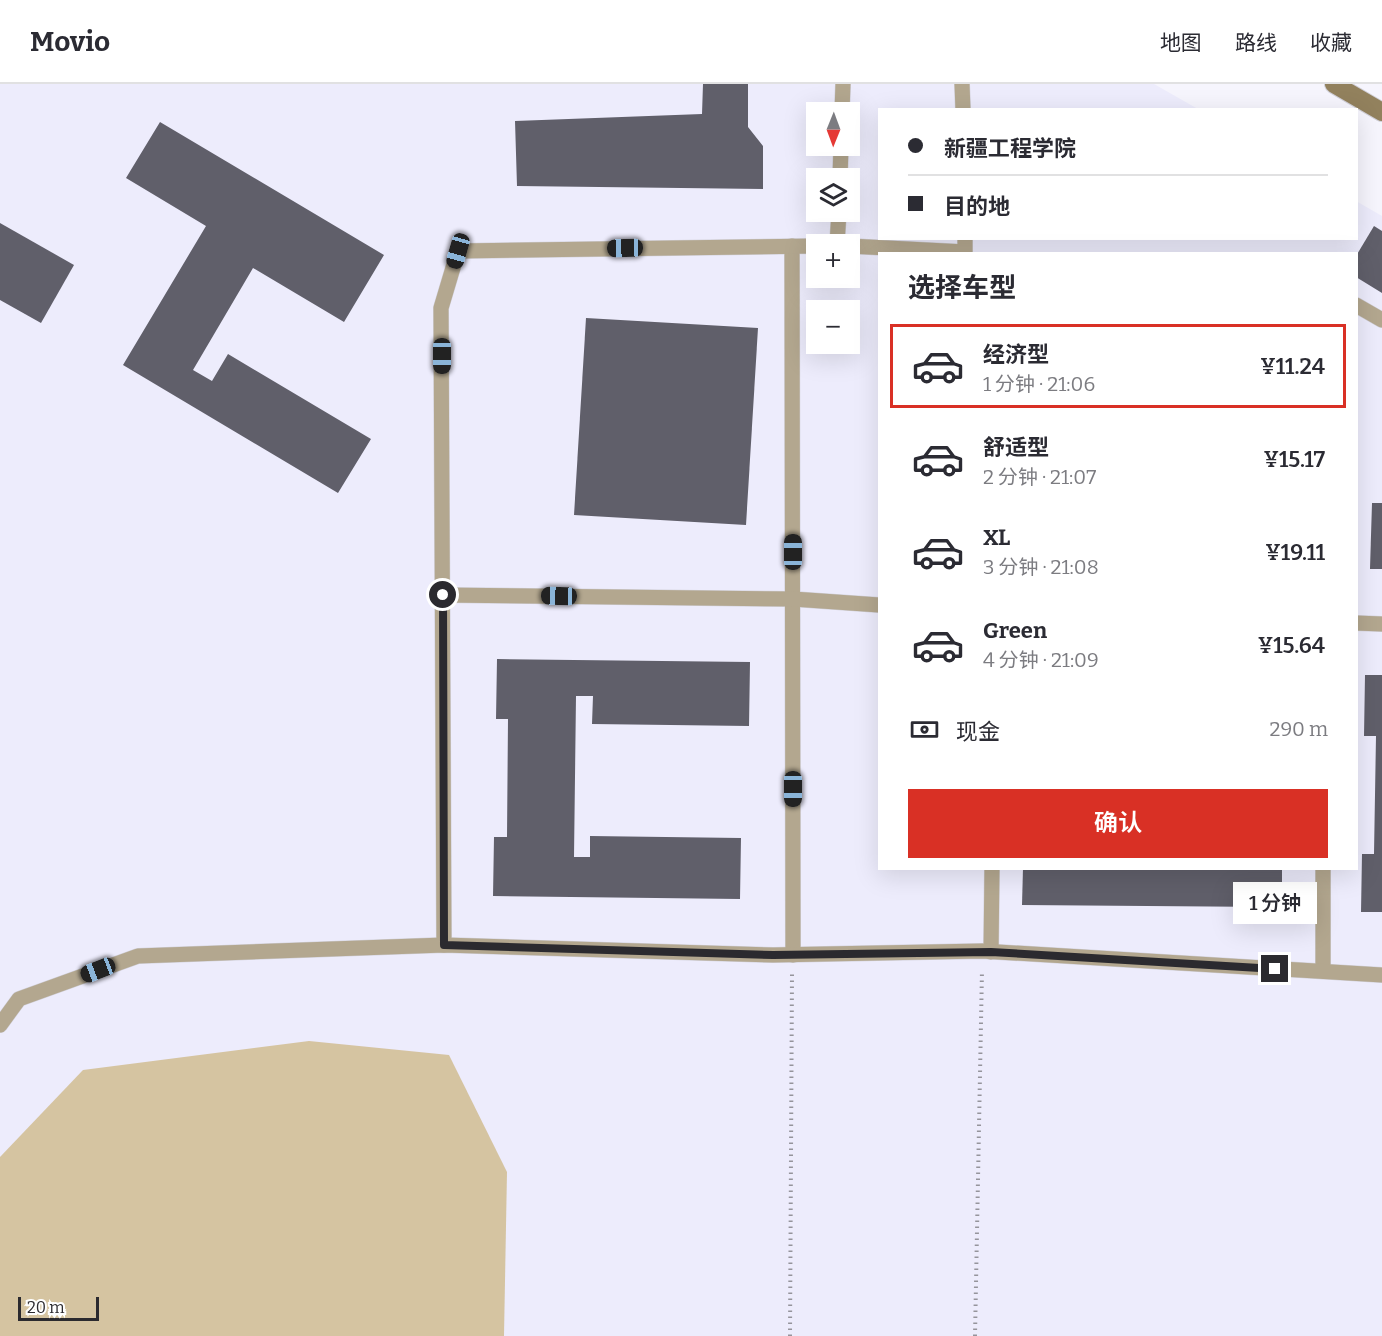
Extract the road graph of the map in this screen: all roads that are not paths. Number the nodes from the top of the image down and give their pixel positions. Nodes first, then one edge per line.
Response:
1 (843, 84) edge
2 (962, 84) edge
3 (1334, 84) edge
4 (842, 102) edge
5 (963, 108) edge
6 (1382, 112) edge
7 (792, 246) junction
8 (806, 246) edge
9 (860, 246) edge
10 (966, 248) edge
11 (1358, 307) edge
12 (1382, 320) edge
13 (443, 595) junction
14 (793, 599) junction
15 (878, 605) edge
16 (1358, 623) edge
17 (1382, 624) edge
18 (992, 870) edge
19 (1323, 870) edge
20 (444, 945) junction
21 (986, 952) junction
22 (793, 955) road end
23 (1323, 971) junction
24 (1382, 975) edge
25 (0, 1025) edge

1 - 4 lane
2 - 5 lane
3 - 6 street
7 - 8 lane
7 - 13 lane
7 - 14 lane
9 - 10 lane
11 - 12 lane
13 - 14 lane
13 - 20 lane
14 - 15 lane
14 - 22 lane
16 - 17 lane
18 - 21 lane
19 - 23 lane
20 - 21 lane
20 - 25 lane
21 - 23 lane
23 - 24 lane

